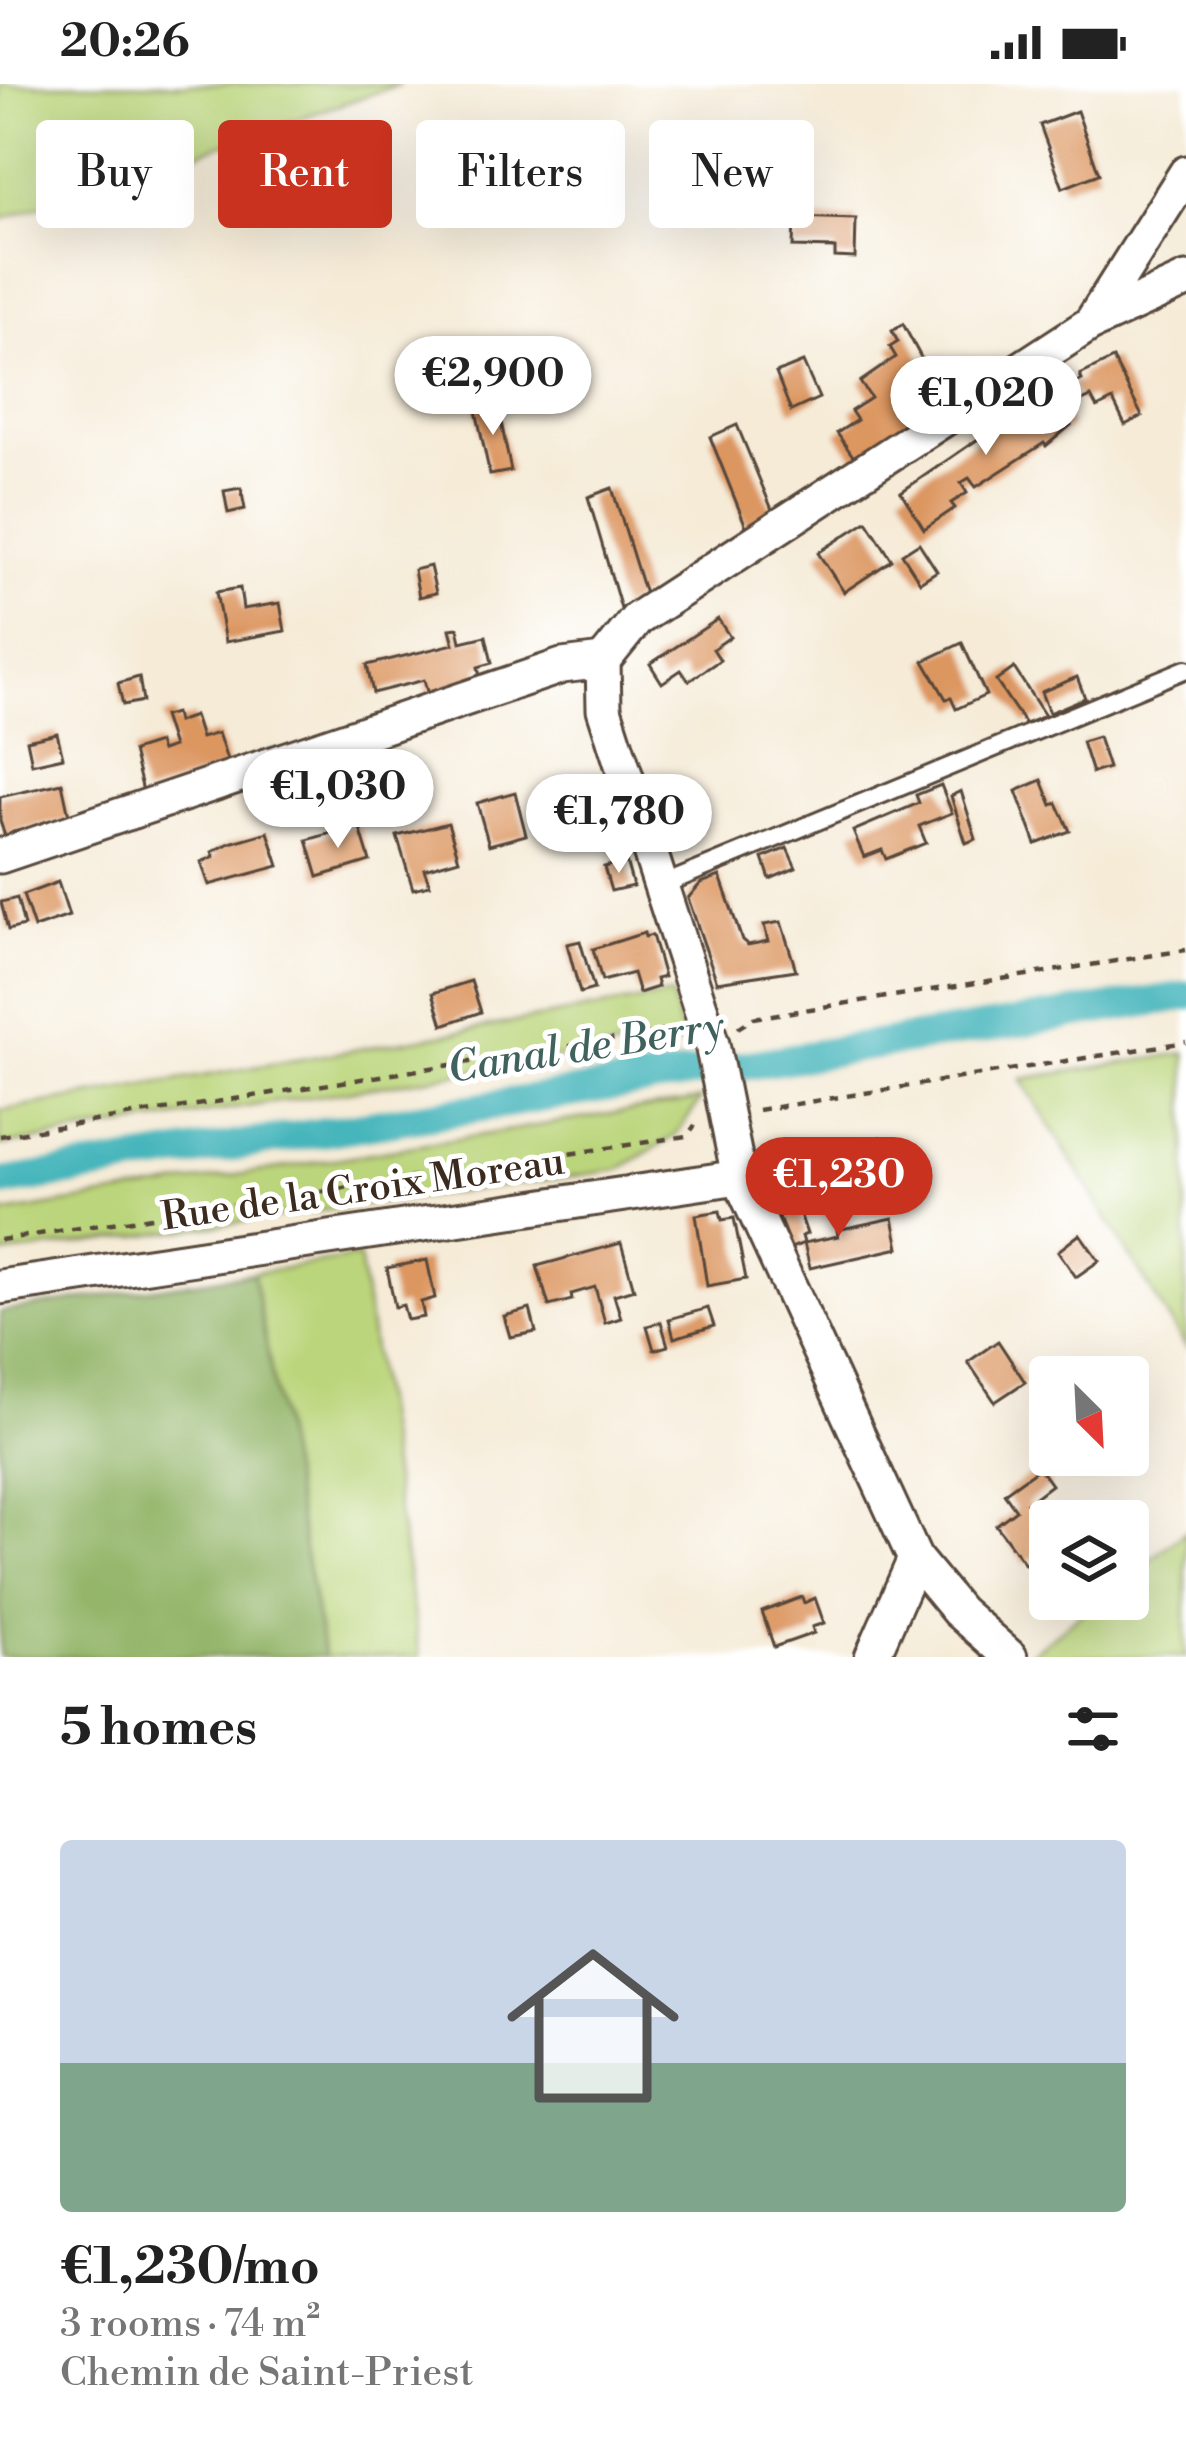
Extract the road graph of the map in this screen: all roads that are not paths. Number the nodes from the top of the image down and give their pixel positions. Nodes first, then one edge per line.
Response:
1 (1182, 194) edge
2 (1186, 280) edge
3 (1090, 324) junction
4 (603, 662) junction
5 (1186, 669) edge
6 (0, 856) edge
7 (660, 886) junction
8 (739, 1177) junction
9 (0, 1287) edge
10 (915, 1558) junction
11 (872, 1657) edge
12 (1010, 1657) edge

1 - 3 street
2 - 3 street
3 - 4 street
4 - 6 street
4 - 7 street
5 - 7 lane
7 - 8 street
8 - 9 street, Rue de la Croix Moreau
8 - 10 street
10 - 11 street
10 - 12 street

